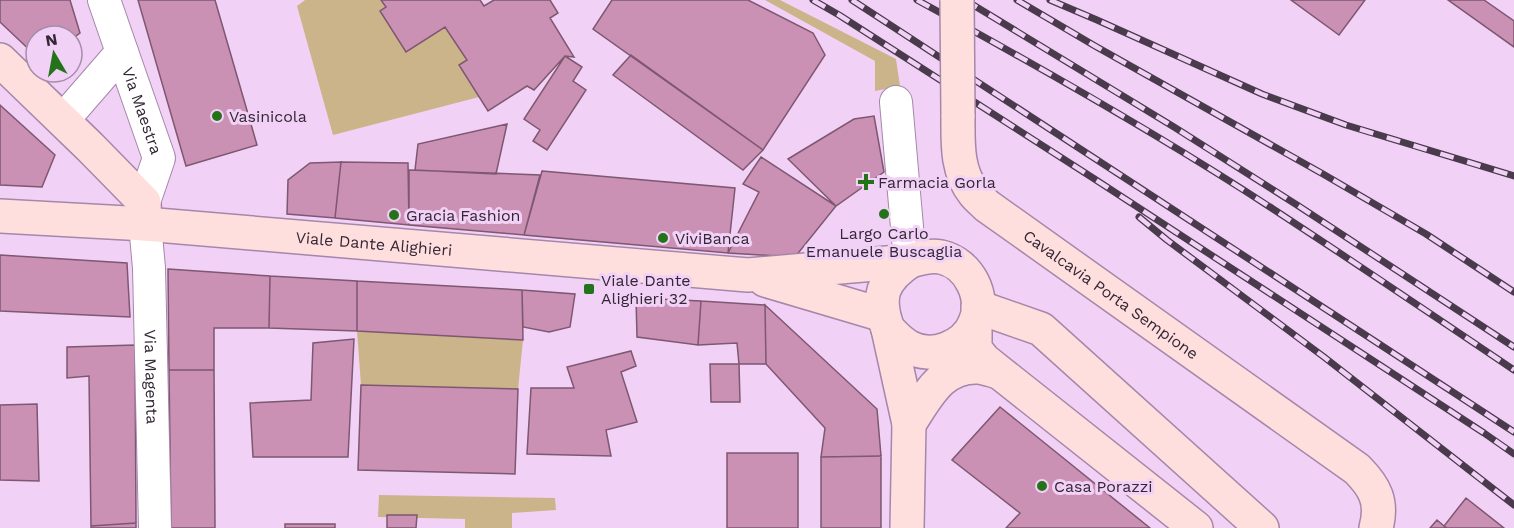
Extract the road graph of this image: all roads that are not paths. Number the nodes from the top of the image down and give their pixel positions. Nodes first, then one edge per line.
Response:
1 (104, 0) edge
2 (957, 0) edge
3 (122, 52) junction
4 (0, 60) edge
5 (896, 102) dead end
6 (63, 120) junction
7 (144, 213) junction
8 (0, 216) edge
9 (910, 261) junction
10 (748, 275) junction
11 (977, 315) junction
12 (886, 322) junction
13 (998, 372) junction
14 (909, 424) junction
15 (154, 528) edge
16 (907, 528) edge
17 (1196, 528) edge
18 (1262, 528) edge
19 (1376, 528) edge

1 - 3 street, Via Maestra
2 - 19 main road, Cavalcavia Porta Sempione, bridge
3 - 6 street, Via Maestra
3 - 7 street, Via Maestra
4 - 6 main road
5 - 9 street
6 - 7 main road
7 - 8 main road, Viale Dante Alighieri
7 - 10 main road, Viale Dante Alighieri
7 - 15 street, Via Magenta
9 - 10 main road
9 - 11 main road
9 - 12 main road
10 - 12 main road
11 - 12 main road
11 - 13 main road
11 - 18 main road
12 - 14 main road
13 - 14 main road
13 - 17 main road
14 - 16 main road

